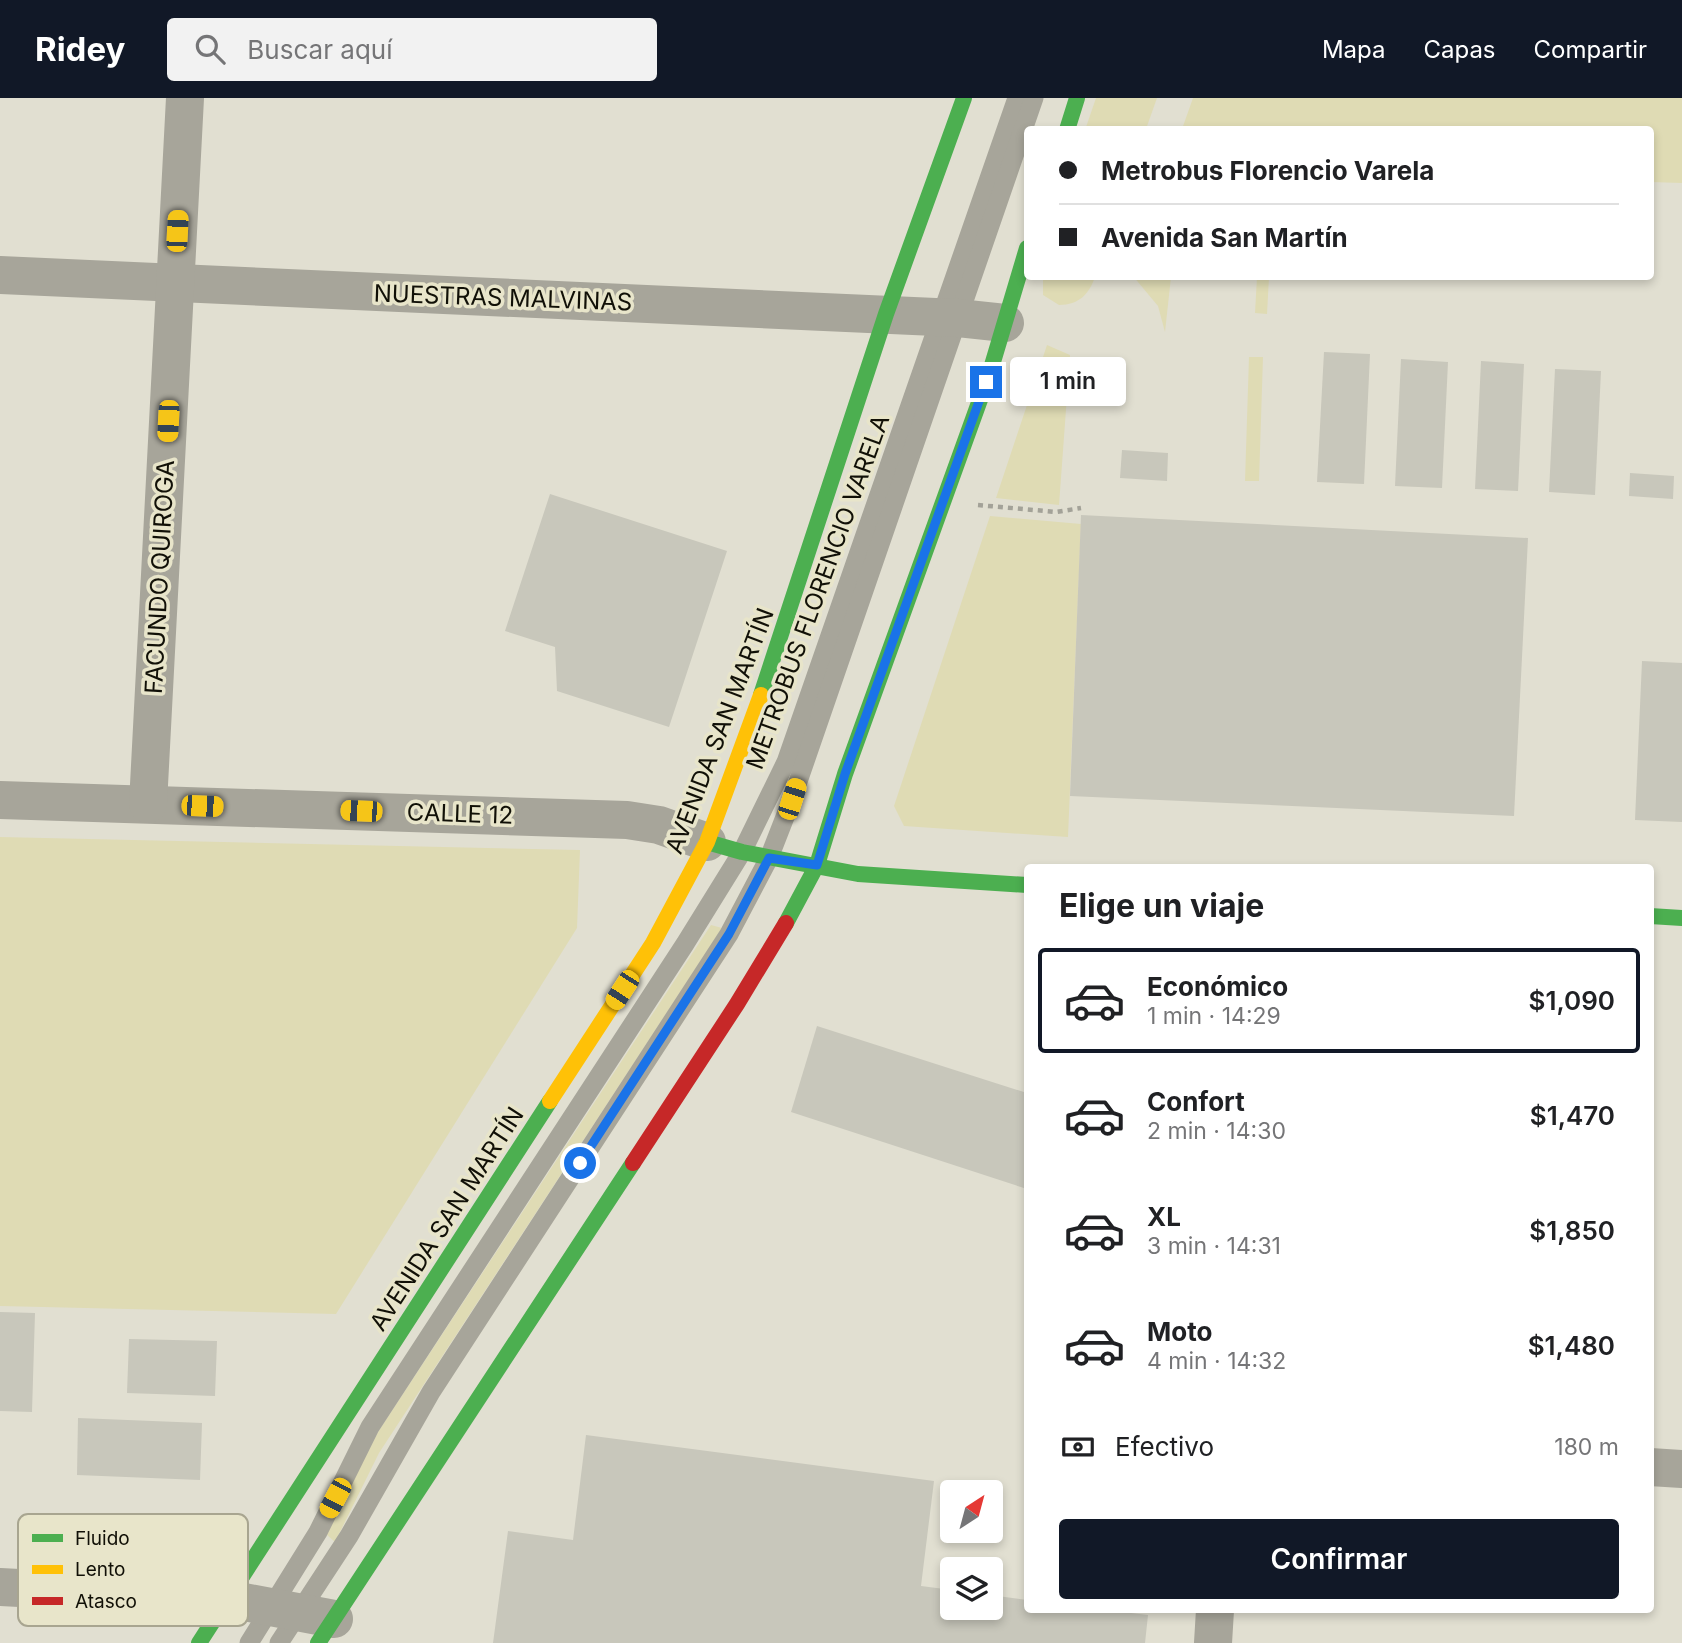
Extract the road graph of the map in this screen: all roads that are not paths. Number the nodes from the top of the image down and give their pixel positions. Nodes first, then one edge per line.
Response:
1 (185, 98) edge
2 (964, 98) edge
3 (1017, 98) edge
4 (1034, 98) edge
5 (1077, 98) edge
6 (1068, 126) edge
7 (1024, 258) edge
8 (0, 275) edge
9 (174, 284) junction
10 (886, 314) junction
11 (949, 318) junction
12 (1005, 323) junction
13 (0, 800) edge
14 (148, 804) junction
15 (724, 847) junction
16 (769, 858) junction
17 (817, 865) junction
18 (1024, 885) edge
19 (1654, 916) edge
20 (1682, 918) edge
21 (1654, 1467) edge
22 (1682, 1469) edge
23 (248, 1568) edge
24 (0, 1587) edge
25 (18, 1588) edge
26 (248, 1606) edge
27 (1215, 1613) edge
28 (300, 1625) edge
29 (210, 1626) edge
30 (199, 1643) edge
31 (248, 1643) edge
32 (1213, 1643) edge

1 - 9 street, FACUNDO QUIROGA
2 - 10 main road, AVENIDA SAN MARTÍN
3 - 11 lane, METROBUS FLORENCIO VARELA
4 - 11 lane, METROBUS FLORENCIO VARELA
5 - 6 main road
7 - 12 main road
8 - 9 street, NUESTRAS MALVINAS
9 - 10 street, NUESTRAS MALVINAS
9 - 14 street, FACUNDO QUIROGA
10 - 11 street, NUESTRAS MALVINAS
10 - 15 main road, AVENIDA SAN MARTÍN
11 - 12 street, NUESTRAS MALVINAS
11 - 15 lane, METROBUS FLORENCIO VARELA
11 - 16 lane, METROBUS FLORENCIO VARELA
12 - 17 main road
13 - 14 street, CALLE 12
14 - 15 street, CALLE 12
15 - 16 main road
15 - 23 main road, AVENIDA SAN MARTÍN
15 - 28 lane, METROBUS FLORENCIO VARELA
16 - 17 main road
16 - 28 lane, METROBUS FLORENCIO VARELA
17 - 18 main road
17 - 28 main road
19 - 20 main road
21 - 22 street
24 - 25 street
26 - 28 street
27 - 32 street
28 - 31 lane, METROBUS FLORENCIO VARELA
29 - 30 main road, AVENIDA SAN MARTÍN

